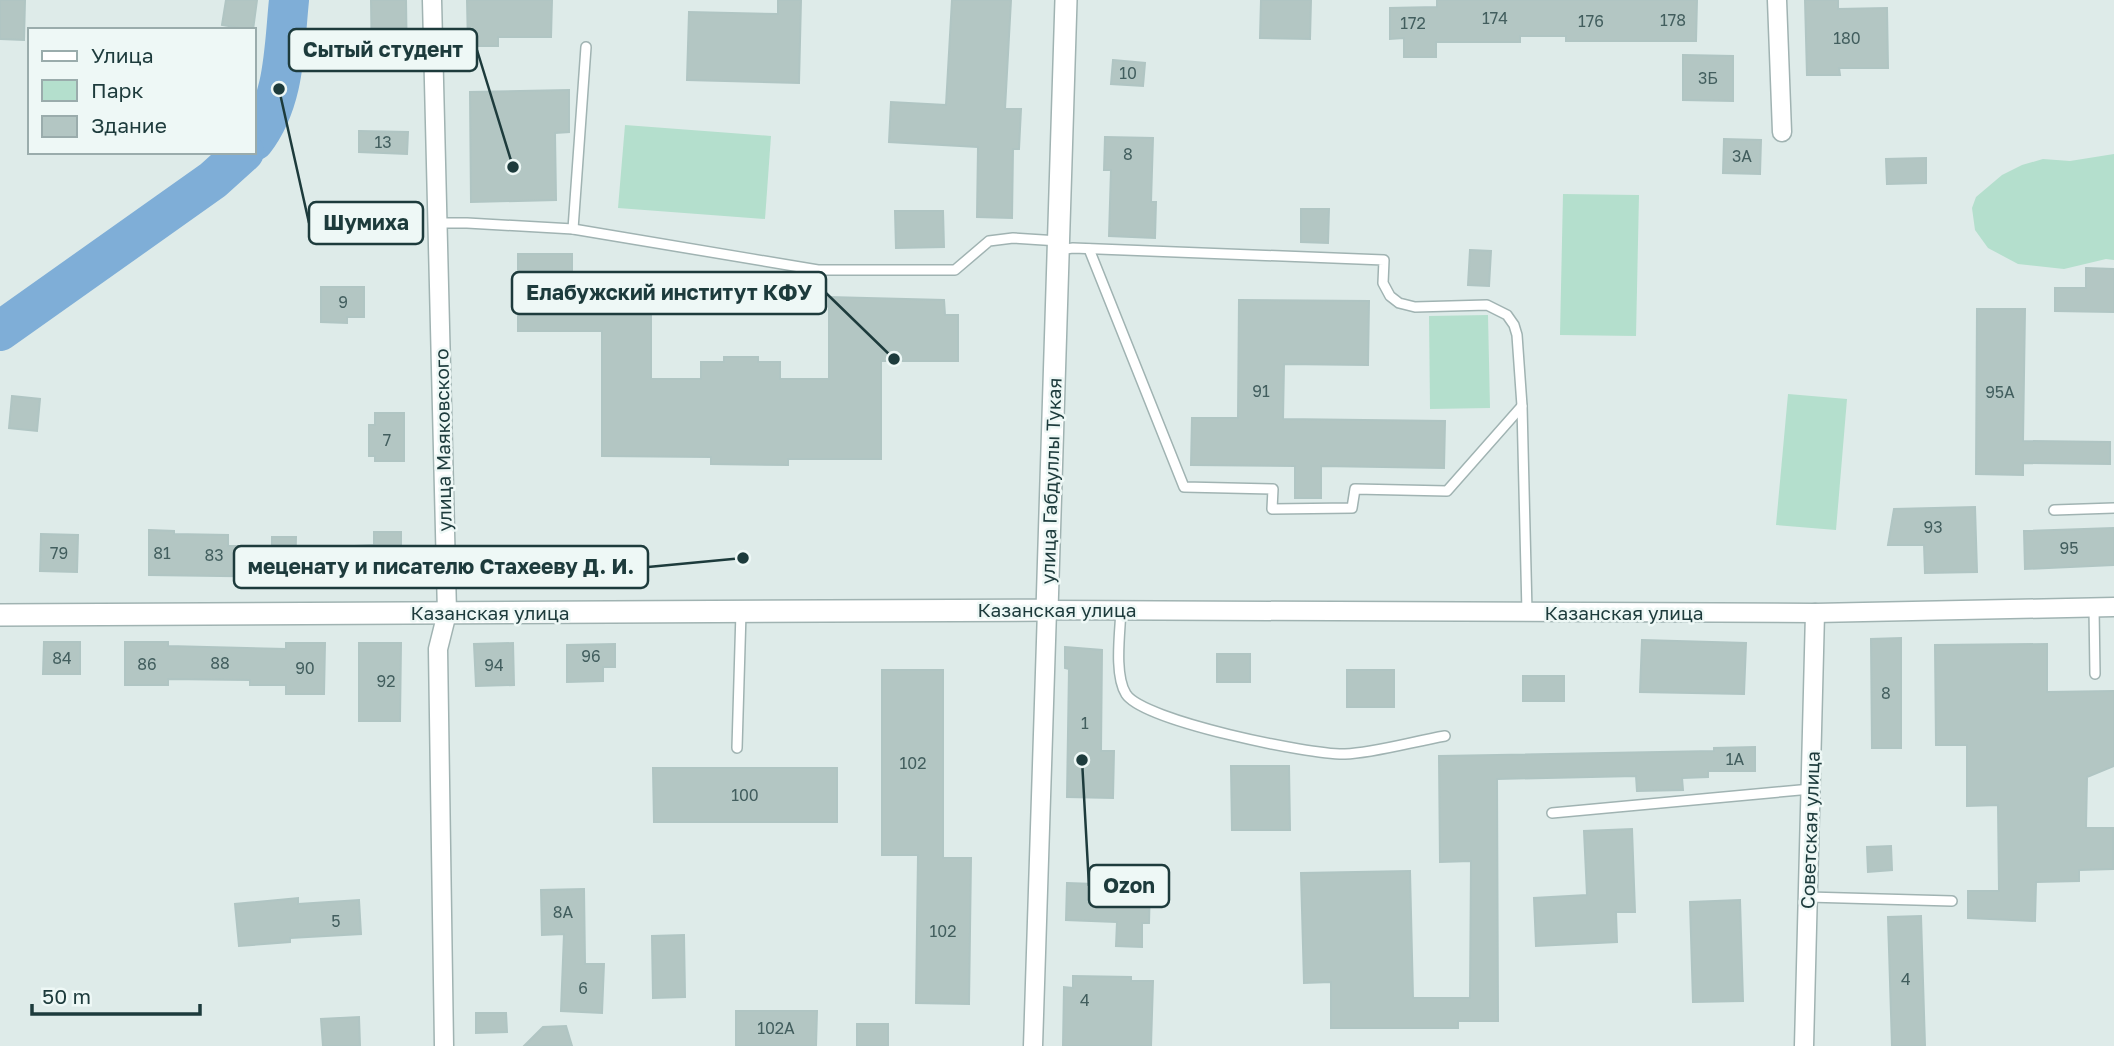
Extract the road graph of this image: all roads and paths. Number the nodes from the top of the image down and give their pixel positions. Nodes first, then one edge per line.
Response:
1 (432, 0) edge
2 (1066, 0) edge
3 (1777, 0) edge
4 (586, 47) dead end
5 (1782, 132) dead end
6 (438, 223) junction
7 (573, 229) junction
8 (1059, 245) junction
9 (1089, 249) junction
10 (1522, 406) junction
11 (2114, 508) edge
12 (2054, 510) dead end
13 (2114, 607) edge
14 (2094, 608) junction
15 (1047, 610) junction
16 (1121, 610) junction
17 (741, 612) junction
18 (1527, 612) junction
19 (447, 613) junction
20 (1815, 613) junction
21 (0, 615) edge
22 (2095, 674) dead end
23 (1445, 736) dead end
24 (737, 748) dead end
25 (1811, 789) junction
26 (1552, 813) dead end
27 (1808, 897) junction
28 (1952, 901) dead end
29 (444, 1046) edge
30 (1033, 1046) edge
31 (1804, 1046) edge

1 - 6 street, улица Маяковского
2 - 8 street, улица Габдуллы Тукая
3 - 5 street
4 - 7 lane
6 - 7 lane
6 - 19 street, улица Маяковского
7 - 8 lane
8 - 9 lane
8 - 15 street, улица Габдуллы Тукая
9 - 10 lane
9 - 10 lane
10 - 18 lane
11 - 12 lane
13 - 14 street, Казанская улица
14 - 20 street, Казанская улица
14 - 22 lane
15 - 16 street, Казанская улица
15 - 17 street, Казанская улица
15 - 30 street, улица Габдуллы Тукая
16 - 18 street, Казанская улица
16 - 23 lane
17 - 19 street, Казанская улица
17 - 24 lane
18 - 20 street, Казанская улица
19 - 21 street, Казанская улица
19 - 29 street, улица Маяковского
20 - 25 street, Советская улица
25 - 26 lane
25 - 27 street, Советская улица
27 - 28 lane
27 - 31 street, Советская улица

